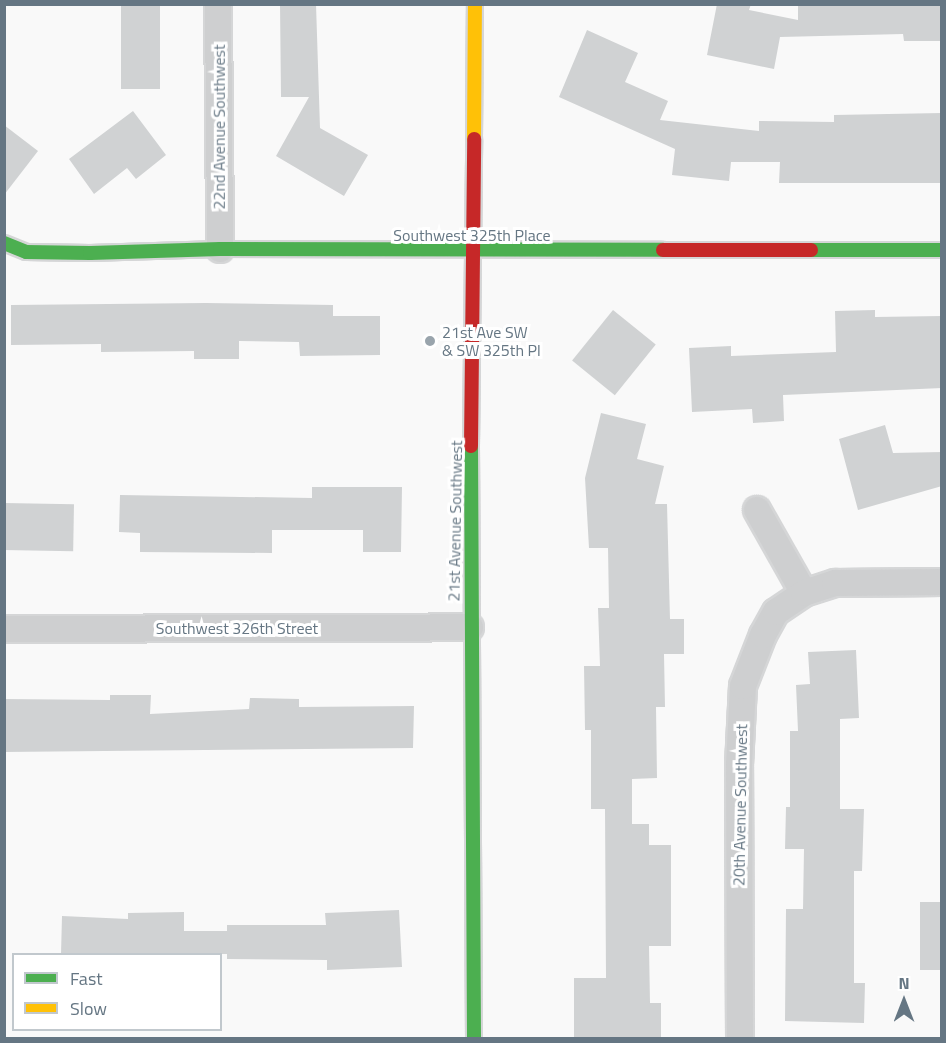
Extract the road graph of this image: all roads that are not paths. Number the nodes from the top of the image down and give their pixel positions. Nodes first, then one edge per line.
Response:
1 (218, 4) edge
2 (475, 4) edge
3 (4, 243) edge
4 (220, 249) junction
5 (942, 250) edge
6 (475, 252) junction
7 (757, 510) dead end
8 (942, 582) edge
9 (804, 593) junction
10 (470, 627) junction
11 (4, 629) edge
12 (474, 1038) edge
13 (740, 1038) edge

1 - 4 street, 22nd Avenue Southwest
2 - 6 main road, 21st Avenue Southwest
3 - 4 main road, Southwest 325th Place
4 - 6 main road, Southwest 325th Place
5 - 6 main road, Southwest 325th Place
6 - 10 main road, 21st Avenue Southwest
7 - 9 street
8 - 9 street
9 - 13 street, 20th Avenue Southwest
10 - 11 street, Southwest 326th Street
10 - 12 main road, 21st Avenue Southwest

